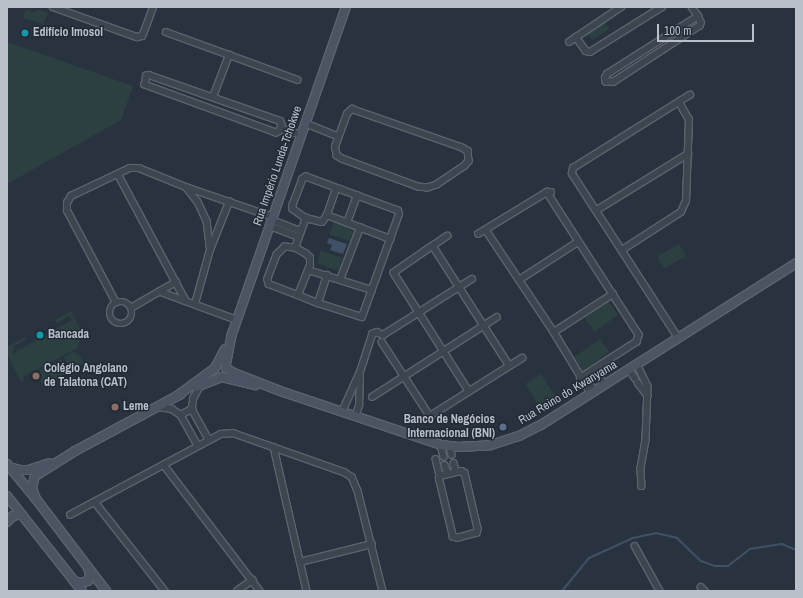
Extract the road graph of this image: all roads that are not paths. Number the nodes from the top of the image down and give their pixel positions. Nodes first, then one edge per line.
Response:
1 (53, 7) edge
2 (153, 7) edge
3 (346, 7) edge
4 (621, 7) edge
5 (662, 7) edge
6 (692, 7) edge
7 (654, 9) edge
8 (698, 16) junction
9 (166, 32) dead end
10 (576, 37) junction
11 (569, 42) dead end
12 (229, 54) junction
13 (298, 80) dead end
14 (690, 95) dead end
15 (213, 97) junction
16 (679, 103) junction
17 (305, 123) junction
18 (281, 128) junction
19 (302, 135) junction
20 (338, 136) junction
21 (688, 154) junction
22 (118, 174) junction
23 (186, 187) junction
24 (336, 189) junction
25 (356, 196) junction
26 (229, 202) junction
27 (597, 210) junction
28 (327, 215) junction
29 (306, 218) junction
30 (271, 221) junction
31 (347, 222) junction
32 (360, 228) junction
33 (486, 230) junction
34 (300, 234) junction
35 (478, 234) dead end
36 (448, 236) dead end
37 (390, 239) junction
38 (578, 242) junction
39 (433, 246) junction
40 (295, 248) junction
41 (210, 250) junction
42 (622, 250) junction
43 (796, 263) edge
44 (308, 270) junction
45 (327, 275) junction
46 (472, 278) dead end
47 (340, 280) junction
48 (519, 280) junction
49 (176, 282) junction
50 (458, 288) junction
51 (372, 290) junction
52 (160, 292) junction
53 (612, 294) junction
54 (298, 295) junction
55 (186, 301) junction
56 (116, 303) junction
57 (318, 303) junction
58 (195, 304) junction
59 (131, 308) junction
60 (418, 312) junction
61 (497, 317) dead end
62 (237, 320) junction
63 (484, 326) junction
64 (554, 332) junction
65 (232, 333) junction
66 (383, 335) junction
67 (371, 336) junction
68 (678, 338) junction
69 (375, 342) junction
70 (382, 342) junction
71 (369, 346) junction
72 (444, 352) junction
73 (522, 358) dead end
74 (637, 364) junction
75 (509, 365) junction
76 (215, 368) junction
77 (226, 368) junction
78 (629, 369) junction
79 (360, 372) junction
80 (597, 373) junction
81 (405, 376) junction
82 (222, 377) junction
83 (586, 379) junction
84 (201, 384) junction
85 (604, 385) junction
86 (469, 390) junction
87 (283, 392) junction
88 (593, 392) junction
89 (178, 396) junction
90 (648, 396) junction
91 (372, 397) dead end
92 (346, 402) junction
93 (359, 406) junction
94 (158, 407) junction
95 (192, 409) junction
96 (342, 412) junction
97 (181, 415) junction
98 (355, 417) junction
99 (209, 440) junction
100 (441, 445) junction
101 (198, 446) junction
102 (274, 447) junction
103 (68, 455) junction
104 (444, 457) dead end
105 (436, 459) dead end
106 (454, 463) dead end
107 (164, 465) junction
108 (446, 465) dead end
109 (8, 466) edge
110 (456, 472) junction
111 (448, 474) junction
112 (440, 476) junction
113 (642, 486) dead end
114 (7, 496) edge
115 (36, 499) junction
116 (95, 502) junction
117 (21, 514) junction
118 (70, 515) dead end
119 (7, 522) edge
120 (372, 544) junction
121 (635, 546) dead end
122 (300, 562) junction
123 (88, 568) junction
124 (73, 580) junction
125 (252, 580) junction
126 (82, 591) edge
127 (106, 591) edge
128 (165, 591) edge
129 (237, 591) edge
130 (260, 591) edge
131 (307, 591) edge
132 (383, 591) edge
133 (660, 591) edge

1 - 2 street
3 - 17 street, Rua Império Lunda-Tchokwe
4 - 10 street
5 - 7 street
6 - 8 street
7 - 10 street
8 - 8 street
9 - 12 street
10 - 11 street
12 - 13 street
12 - 15 street
14 - 16 street
15 - 18 street
15 - 18 street
16 - 21 street
16 - 27 street
17 - 19 street, Rua Império Lunda-Tchokwe
17 - 20 street
18 - 19 street
19 - 30 street, Rua Império Lunda-Tchokwe
20 - 20 street
21 - 27 street
21 - 42 street
22 - 23 street
22 - 49 street
22 - 56 street
23 - 26 street
23 - 41 street
24 - 25 street
24 - 28 street
24 - 29 street
25 - 31 street
25 - 37 street
26 - 30 street
26 - 41 street
27 - 42 street
28 - 29 street
28 - 31 street
29 - 34 street
30 - 34 street
30 - 62 street, Rua Império Lunda-Tchokwe
31 - 32 street
32 - 37 street
32 - 47 street
33 - 35 street
33 - 38 street
33 - 48 street
34 - 40 street
36 - 39 street
37 - 51 street
38 - 48 street
38 - 53 street
39 - 50 street
39 - 60 street
40 - 44 street
40 - 54 street
41 - 58 street
42 - 68 street
43 - 68 street, Rua Reino do Kwanyama
44 - 45 street
44 - 54 street
45 - 47 street
45 - 57 street
46 - 50 street
47 - 51 street
48 - 64 street
49 - 52 street
49 - 55 street
50 - 60 street
50 - 63 street
51 - 57 street
52 - 55 street
52 - 59 street
53 - 64 street
53 - 80 street
54 - 57 street
55 - 58 street
56 - 59 street
56 - 59 street
58 - 62 street
60 - 66 street
60 - 72 street
61 - 63 street
62 - 65 street, Rua Império Lunda-Tchokwe
63 - 72 street
63 - 75 street
64 - 83 street
65 - 76 street, Rua Império Lunda-Tchokwe
65 - 77 street, Rua Império Lunda-Tchokwe
66 - 67 street
66 - 70 street
67 - 69 street
67 - 71 street
68 - 74 street, Rua Reino do Kwanyama
69 - 70 street
69 - 71 street
70 - 81 street
71 - 79 street
72 - 81 street
72 - 86 street
73 - 75 street
74 - 78 street, Rua Reino do Kwanyama
74 - 90 street
75 - 86 street
76 - 77 street
76 - 82 street
76 - 89 street, Rua Império Lunda-Tchokwe
77 - 82 street, Rua Império Lunda-Tchokwe
77 - 87 street, Rua Reino do Kwanyama
78 - 85 street, Rua Reino do Kwanyama
78 - 90 street
79 - 92 street
79 - 93 street
80 - 83 street
80 - 85 street
81 - 86 street
81 - 91 street
82 - 84 street, Rua Império Lunda-Tchokwe
82 - 87 street, Rua Reino do Kwanyama
83 - 88 street
83 - 88 street
84 - 89 street, Rua Império Lunda-Tchokwe
84 - 95 street
85 - 88 street, Rua Reino do Kwanyama
87 - 96 street, Rua Reino do Kwanyama
88 - 100 street, Rua Reino do Kwanyama
89 - 94 street, Rua Império Lunda-Tchokwe
90 - 113 street
92 - 93 street
92 - 96 street
93 - 98 street
94 - 97 street
94 - 103 street, Rua Império Lunda-Tchokwe
95 - 97 street
95 - 99 street
96 - 98 street, Rua Reino do Kwanyama
97 - 101 street
98 - 100 street, Rua Reino do Kwanyama
99 - 101 street
99 - 102 street
100 - 104 street
101 - 107 street
102 - 120 street
102 - 122 street
103 - 109 street, Rua Império Lunda-Tchokwe
103 - 115 street, Rua Império Lunda-Tchokwe
105 - 112 street
106 - 110 street
107 - 116 street
107 - 125 street
108 - 111 street
109 - 115 street
110 - 111 street
110 - 112 street
111 - 112 street
114 - 117 street
115 - 123 street
116 - 118 street
116 - 128 street
117 - 119 street
117 - 124 street
120 - 122 street
120 - 132 street
121 - 133 street
122 - 131 street
123 - 124 street
123 - 127 street
124 - 126 street
125 - 129 street
125 - 130 street

